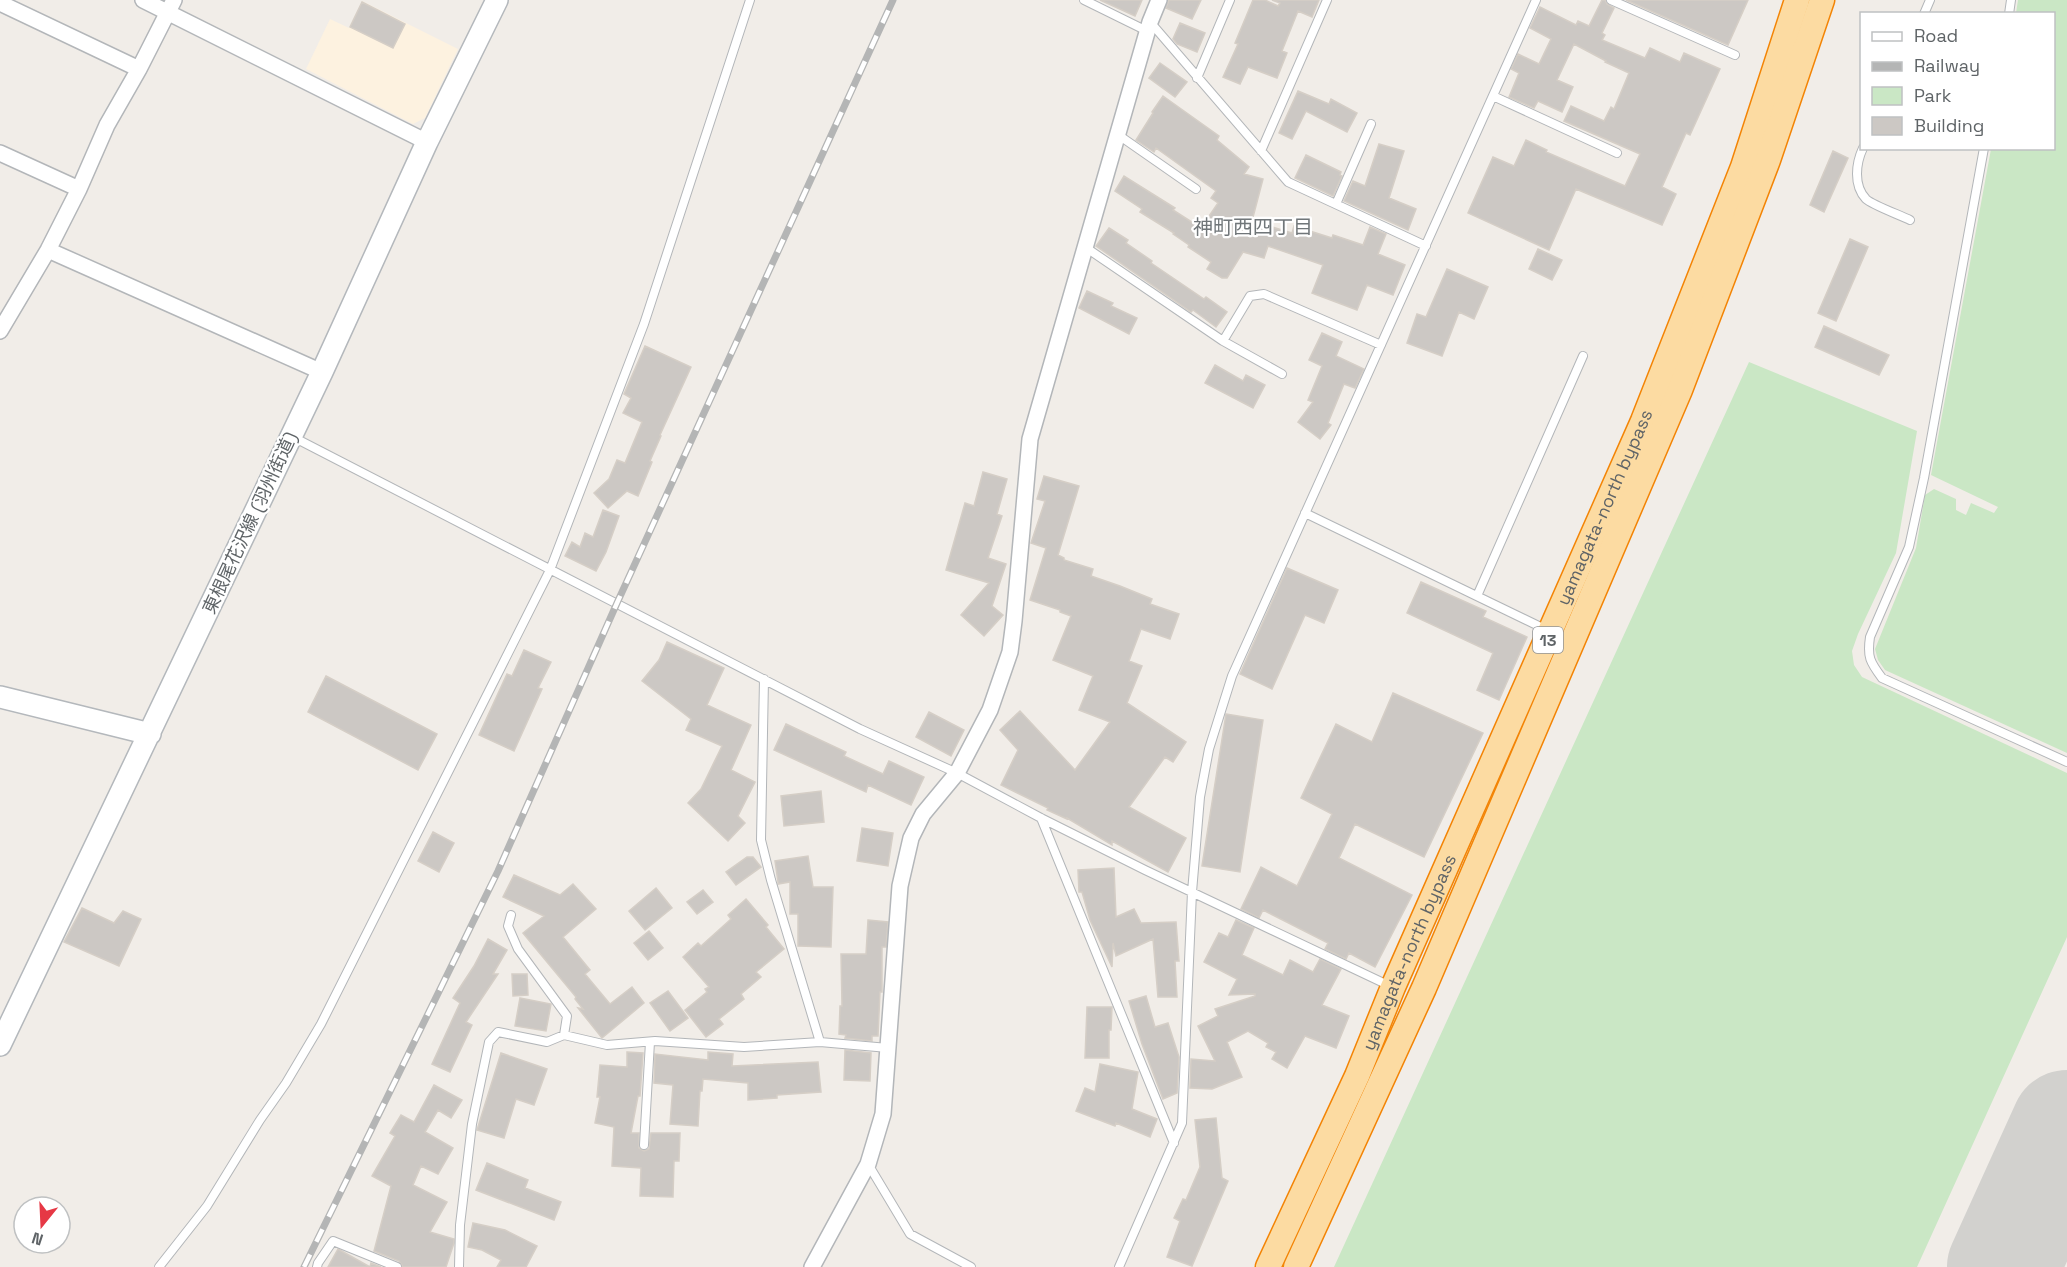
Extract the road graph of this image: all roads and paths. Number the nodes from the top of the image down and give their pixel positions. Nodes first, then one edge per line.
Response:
1 (143, 0) edge
2 (496, 0) edge
3 (750, 0) edge
4 (1084, 0) edge
5 (1158, 0) edge
6 (1230, 0) edge
7 (1327, 0) edge
8 (1536, 0) edge
9 (1611, 0) edge
10 (1797, 0) edge
11 (1822, 0) edge
12 (0, 3) edge
13 (170, 6) edge
14 (1149, 27) junction
15 (1735, 55) dead end
16 (140, 69) junction
17 (1197, 78) junction
18 (1493, 96) junction
19 (1371, 124) dead end
20 (1118, 134) junction
21 (427, 142) junction
22 (1862, 150) edge
23 (1984, 150) edge
24 (1261, 151) junction
25 (0, 153) edge
26 (1617, 153) dead end
27 (79, 189) junction
28 (1196, 189) dead end
29 (1336, 204) junction
30 (1910, 220) dead end
31 (1426, 246) junction
32 (1085, 247) junction
33 (48, 249) junction
34 (0, 331) edge
35 (1223, 341) junction
36 (1381, 345) junction
37 (1583, 356) dead end
38 (322, 372) junction
39 (1282, 374) dead end
40 (291, 436) junction
41 (1305, 513) junction
42 (550, 570) junction
43 (1477, 596) junction
44 (1551, 632) junction
45 (764, 679) junction
46 (0, 697) edge
47 (150, 734) junction
48 (2067, 762) edge
49 (957, 773) junction
50 (1041, 818) junction
51 (1192, 892) junction
52 (511, 915) dead end
53 (1393, 987) junction
54 (564, 1035) junction
55 (2, 1038) edge
56 (650, 1042) junction
57 (820, 1042) junction
58 (888, 1048) junction
59 (1174, 1143) junction
60 (644, 1145) dead end
61 (868, 1164) junction
62 (159, 1267) edge
63 (317, 1267) edge
64 (397, 1267) edge
65 (459, 1267) edge
66 (812, 1267) edge
67 (971, 1267) edge
68 (1119, 1267) edge
69 (1268, 1267) edge
70 (1296, 1267) edge

1 - 13 street
2 - 21 main road, 東根尾花沢線 (羽州街道)
3 - 42 lane
4 - 14 lane
5 - 14 street
6 - 17 lane
7 - 24 lane
8 - 18 lane
9 - 15 lane
10 - 44 highway, yamagata-north bypass / 13
11 - 70 highway, yamagata-north bypass / 13
12 - 16 street
13 - 16 street
13 - 21 street
14 - 17 lane
14 - 20 street
16 - 27 street
17 - 24 lane
18 - 26 lane
18 - 31 lane
19 - 29 lane
20 - 28 lane
20 - 32 street
21 - 38 main road, 東根尾花沢線 (羽州街道)
22 - 30 lane
23 - 48 lane
24 - 29 lane
25 - 27 street
27 - 33 street
29 - 31 lane
31 - 36 lane
32 - 35 lane
32 - 49 street
33 - 34 street
33 - 38 street
35 - 36 lane
35 - 39 lane
36 - 41 lane
37 - 43 lane
38 - 40 main road, 東根尾花沢線 (羽州街道)
40 - 42 lane
40 - 47 main road, 東根尾花沢線 (羽州街道)
41 - 43 lane
41 - 51 lane
42 - 45 lane
42 - 62 lane
43 - 44 lane
44 - 53 highway, yamagata-north bypass / 13
45 - 49 lane
45 - 57 lane
46 - 47 main road
47 - 55 main road, 東根尾花沢線 (羽州街道)
49 - 50 lane
49 - 58 street
50 - 51 lane
50 - 59 lane
51 - 53 lane
51 - 59 lane
52 - 54 lane
53 - 69 highway, yamagata-north bypass / 13
54 - 56 lane
54 - 65 lane
56 - 57 lane
56 - 60 lane
57 - 58 lane
58 - 61 street
59 - 68 lane
61 - 66 street
61 - 67 lane
63 - 64 lane

